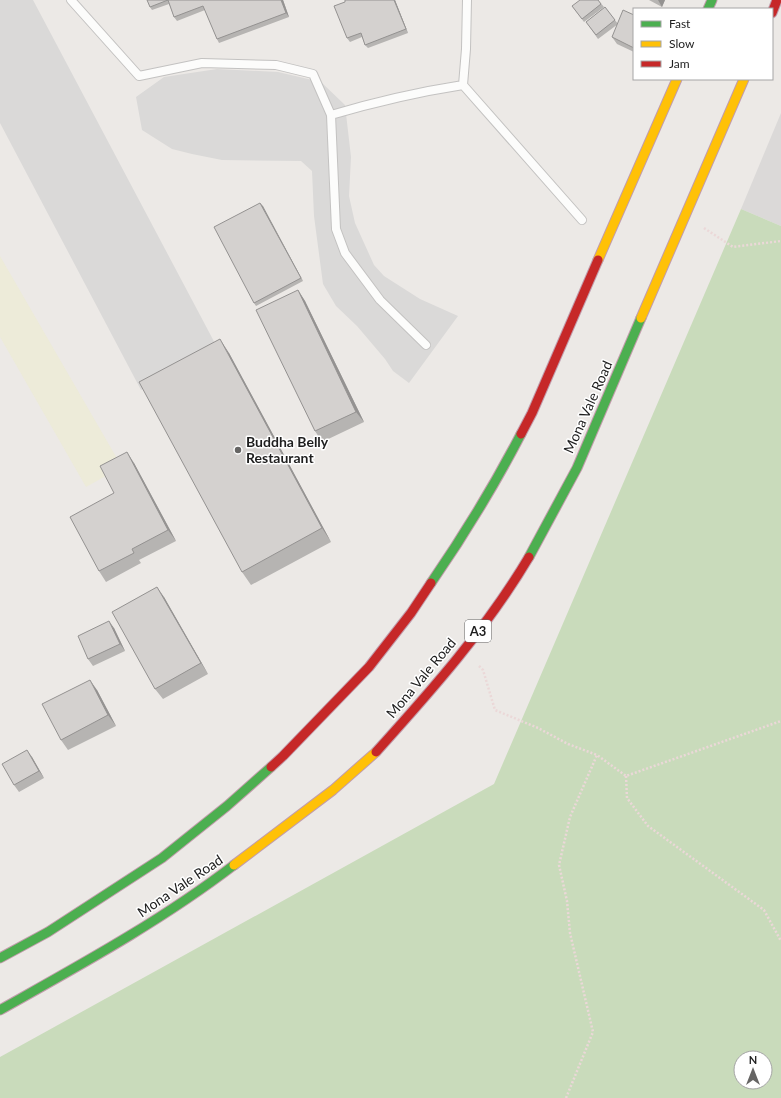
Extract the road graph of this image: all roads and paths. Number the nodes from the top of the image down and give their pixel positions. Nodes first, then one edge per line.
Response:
1 (71, 0) edge
2 (467, 0) edge
3 (777, 0) edge
4 (773, 10) edge
5 (677, 80) edge
6 (744, 80) edge
7 (463, 85) junction
8 (331, 115) junction
9 (686, 216) junction
10 (582, 220) dead end
11 (781, 241) edge
12 (426, 345) dead end
13 (463, 650) junction
14 (781, 721) edge
15 (597, 755) junction
16 (626, 776) junction
17 (781, 941) edge
18 (0, 958) edge
19 (0, 1010) edge
20 (566, 1098) edge

1 - 8 lane
2 - 7 lane
3 - 4 highway
5 - 18 highway
6 - 9 highway, Mona Vale Road / A3
7 - 8 lane
7 - 10 lane
8 - 12 lane
9 - 11 path
9 - 13 highway, Mona Vale Road / A3
13 - 15 path
13 - 19 highway, Mona Vale Road / A3
14 - 16 path
15 - 16 path
15 - 20 path
16 - 17 path

